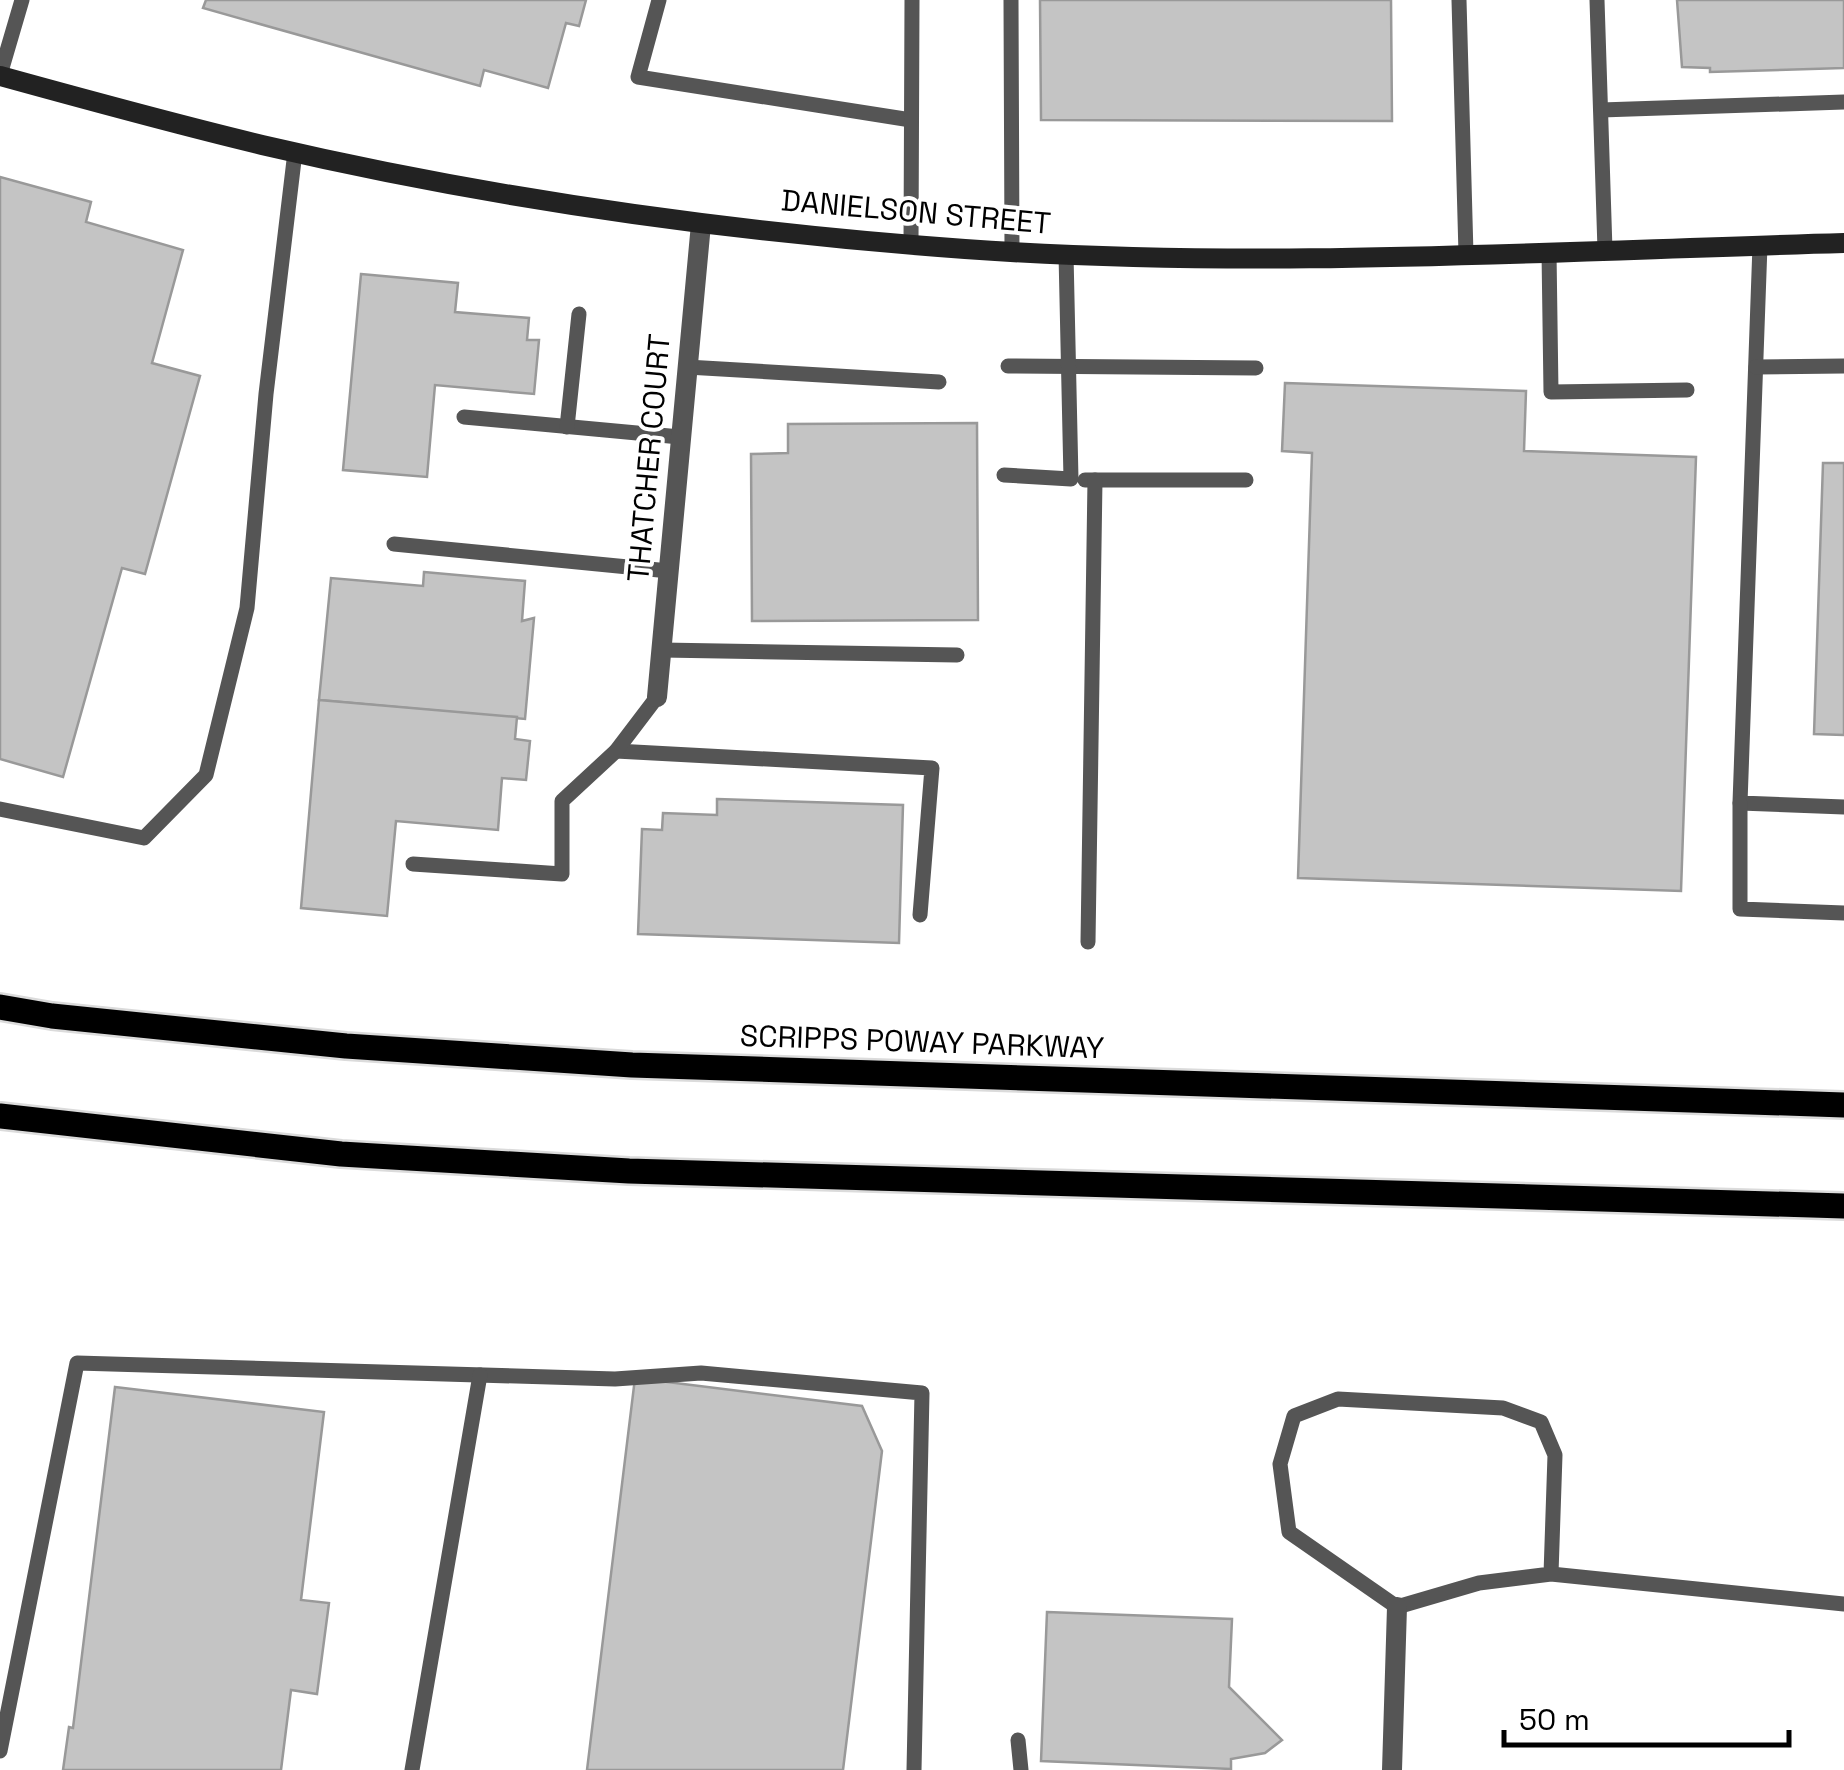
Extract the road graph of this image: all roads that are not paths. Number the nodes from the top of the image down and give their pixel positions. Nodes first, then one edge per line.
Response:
1 (22, 0) edge
2 (659, 0) edge
3 (912, 0) edge
4 (1012, 0) edge
5 (1459, 0) edge
6 (1597, 0) edge
7 (0, 76) edge
8 (1844, 102) edge
9 (1600, 110) junction
10 (911, 120) junction
11 (296, 152) junction
12 (701, 224) junction
13 (1844, 243) edge
14 (911, 244) junction
15 (1760, 245) junction
16 (1605, 250) junction
17 (1012, 252) junction
18 (1549, 252) junction
19 (1066, 254) junction
20 (1466, 254) junction
21 (579, 314) dead end
22 (1008, 366) dead end
23 (1068, 366) junction
24 (1844, 366) edge
25 (687, 367) junction
26 (1756, 367) junction
27 (1256, 368) dead end
28 (938, 382) dead end
29 (1687, 390) dead end
30 (464, 416) dead end
31 (567, 427) junction
32 (680, 438) junction
33 (1004, 476) dead end
34 (1071, 479) junction
35 (1095, 480) junction
36 (1246, 480) dead end
37 (394, 544) dead end
38 (668, 571) junction
39 (662, 650) junction
40 (957, 655) dead end
41 (658, 698) joint
42 (616, 751) junction
43 (1740, 803) junction
44 (1844, 807) edge
45 (0, 809) edge
46 (412, 864) dead end
47 (1844, 913) edge
48 (920, 915) dead end
49 (1088, 942) dead end
50 (0, 1008) edge
51 (1844, 1105) edge
52 (0, 1116) edge
53 (1844, 1206) edge
54 (480, 1374) junction
55 (1551, 1574) junction
56 (1844, 1604) edge
57 (1397, 1607) junction
58 (1018, 1740) dead end
59 (0, 1751) edge
60 (412, 1770) edge
61 (914, 1770) edge
62 (1021, 1770) edge
63 (1392, 1770) edge

1 - 7 lane
2 - 10 lane
3 - 10 lane
4 - 17 lane
5 - 20 lane
6 - 9 lane
7 - 11 street, DANIELSON STREET
8 - 9 lane
9 - 16 lane
10 - 14 lane
11 - 12 street, DANIELSON STREET
11 - 45 lane
12 - 14 street, DANIELSON STREET
12 - 25 street, THATCHER COURT
13 - 15 street, DANIELSON STREET
14 - 17 street, DANIELSON STREET
15 - 16 street, DANIELSON STREET
15 - 26 lane
16 - 18 street, DANIELSON STREET
17 - 19 street, DANIELSON STREET
18 - 20 street, DANIELSON STREET
18 - 29 lane
19 - 20 street, DANIELSON STREET
19 - 23 lane
21 - 31 lane
22 - 23 lane
23 - 27 lane
23 - 34 lane
24 - 26 lane
25 - 28 lane
25 - 32 street, THATCHER COURT
26 - 43 lane
30 - 31 lane
31 - 32 lane
32 - 38 street, THATCHER COURT
33 - 34 lane
34 - 35 lane
35 - 36 lane
35 - 49 lane
37 - 38 lane
38 - 39 street, THATCHER COURT
39 - 40 lane
39 - 41 street, THATCHER COURT
41 - 42 lane
42 - 46 lane
42 - 48 lane
43 - 44 lane
43 - 47 lane
50 - 51 main road, SCRIPPS POWAY PARKWAY
52 - 53 main road
54 - 59 lane
54 - 60 lane
54 - 61 lane
55 - 56 lane
55 - 57 lane
55 - 57 lane
57 - 63 street
58 - 62 lane

